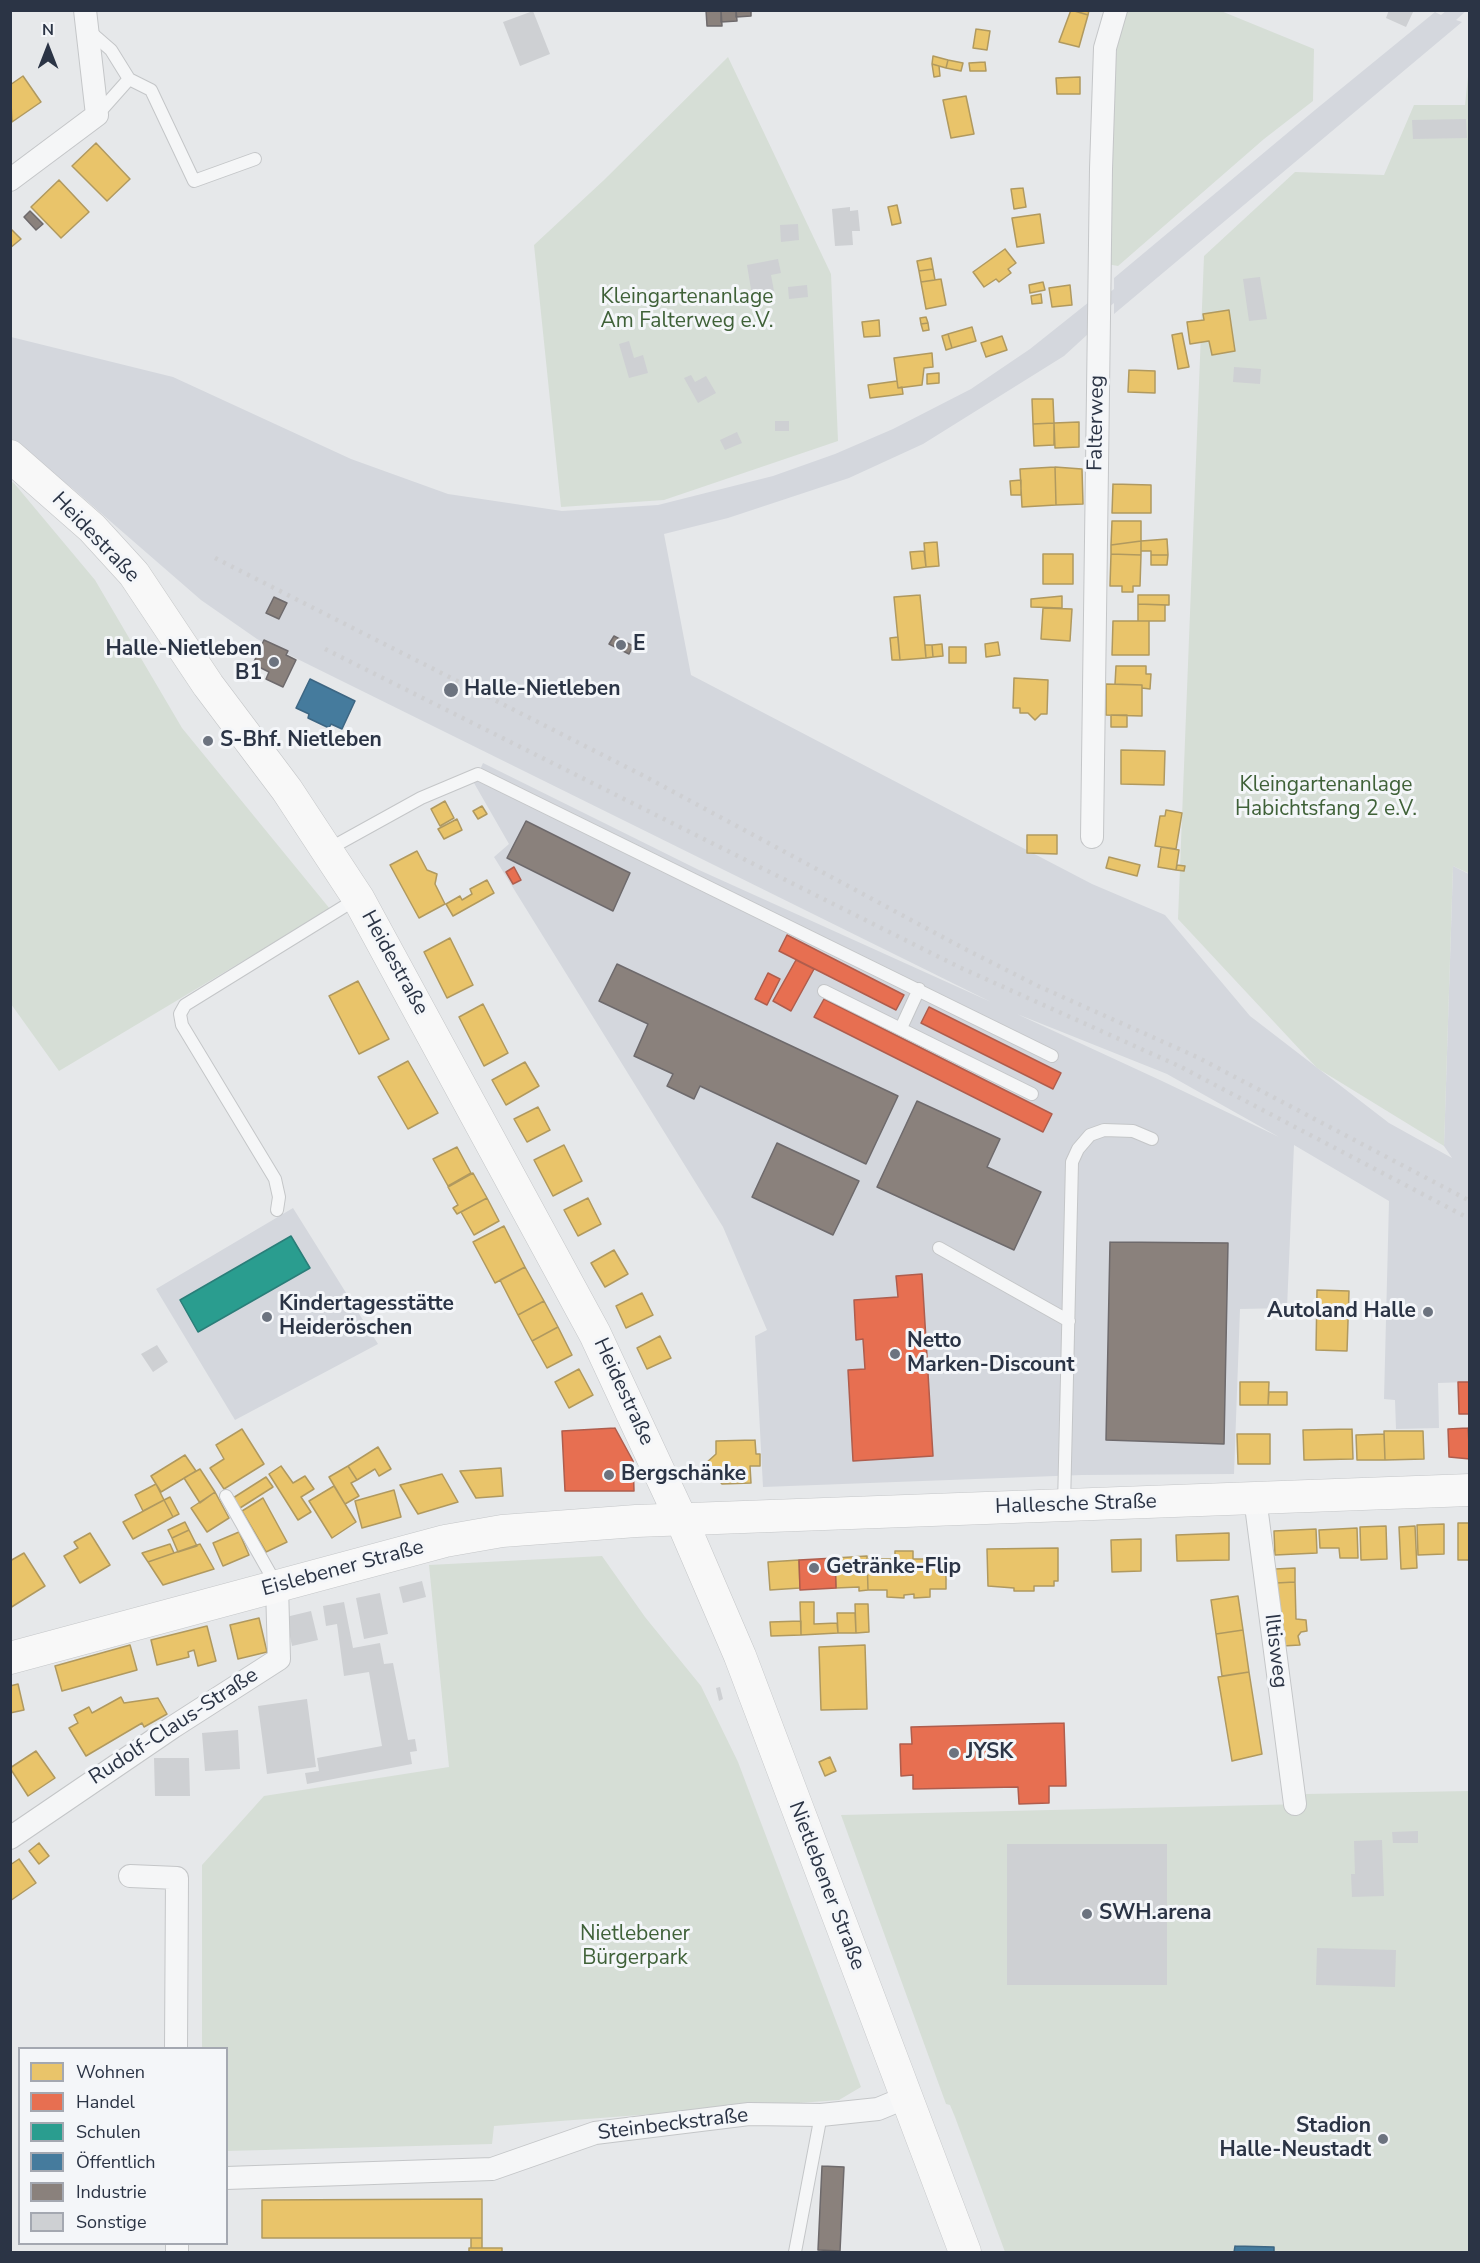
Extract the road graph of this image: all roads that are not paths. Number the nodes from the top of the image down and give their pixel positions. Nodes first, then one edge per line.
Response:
1 (1116, 10) edge
2 (86, 20) edge
3 (129, 79) junction
4 (97, 115) junction
5 (255, 159) dead end
6 (10, 180) edge
7 (13, 463) edge
8 (1092, 837) dead end
9 (326, 850) junction
10 (358, 898) junction
11 (919, 989) junction
12 (824, 991) dead end
13 (901, 1028) junction
14 (1052, 1056) dead end
15 (1032, 1094) dead end
16 (1152, 1139) dead end
17 (278, 1210) dead end
18 (939, 1248) dead end
19 (1069, 1321) junction
20 (1470, 1490) edge
21 (226, 1496) dead end
22 (1255, 1498) junction
23 (1064, 1506) junction
24 (682, 1521) junction
25 (277, 1586) junction
26 (10, 1658) edge
27 (1295, 1804) dead end
28 (10, 1838) edge
29 (130, 1876) dead end
30 (176, 2047) edge
31 (907, 2097) junction
32 (821, 2115) junction
33 (228, 2178) edge
34 (795, 2253) edge
35 (965, 2253) edge

1 - 8 street, Falterweg
2 - 3 lane
2 - 4 street
3 - 4 lane
3 - 5 lane
4 - 6 street
7 - 9 main road, Heidestraße
9 - 10 main road, Heidestraße
9 - 11 lane
10 - 17 lane
10 - 24 main road, Heidestraße
11 - 13 lane
11 - 14 lane
12 - 13 lane
13 - 15 lane
16 - 19 lane
18 - 19 lane
19 - 23 lane
20 - 22 main road, Hallesche Straße
21 - 25 lane
22 - 23 main road, Hallesche Straße
22 - 27 street, Iltisweg
23 - 24 main road, Hallesche Straße
24 - 25 main road, Eislebener Straße
24 - 31 main road, Nietlebener Straße
25 - 26 main road, Eislebener Straße
25 - 28 street, Rudolf-Claus-Straße
29 - 30 street
31 - 32 street, Steinbeckstraße
31 - 35 main road, Nietlebener Straße
32 - 33 street, Steinbeckstraße
32 - 34 lane

